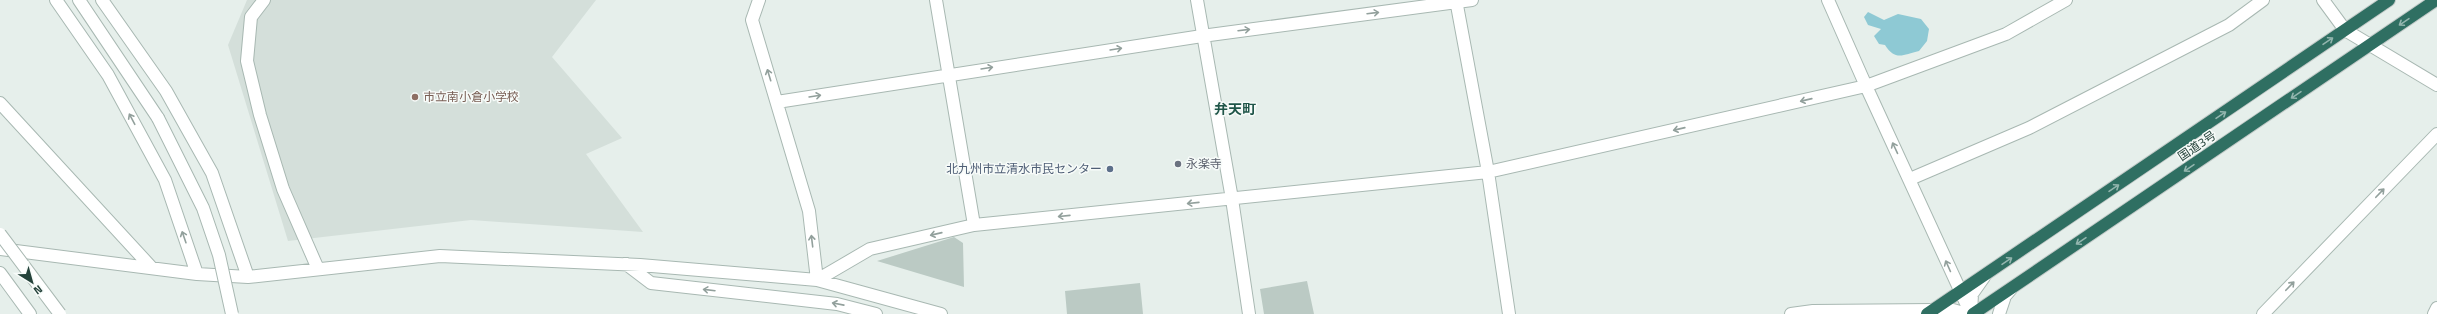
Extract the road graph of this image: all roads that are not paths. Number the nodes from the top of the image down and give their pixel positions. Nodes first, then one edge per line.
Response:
1 (56, 0) edge
2 (79, 0) edge
3 (102, 0) edge
4 (264, 0) edge
5 (759, 0) edge
6 (936, 0) edge
7 (1197, 0) edge
8 (1472, 0) edge
9 (1828, 0) edge
10 (2066, 0) edge
11 (2263, 0) edge
12 (2323, 0) edge
13 (2389, 0) edge
14 (2436, 0) edge
15 (1456, 1) edge
16 (2345, 30) junction
17 (1202, 36) junction
18 (2369, 46) junction
19 (948, 74) junction
20 (2437, 85) edge
21 (1866, 86) junction
22 (777, 102) junction
23 (0, 103) edge
24 (2437, 134) edge
25 (1488, 172) junction
26 (1910, 179) junction
27 (1232, 199) junction
28 (974, 225) junction
29 (0, 234) edge
30 (0, 249) edge
31 (626, 264) junction
32 (151, 267) junction
33 (318, 269) junction
34 (0, 273) edge
35 (197, 274) junction
36 (248, 277) junction
37 (1984, 277) junction
38 (817, 280) junction
39 (2011, 289) junction
40 (1960, 292) junction
41 (2437, 308) edge
42 (1930, 312) edge
43 (30, 314) edge
44 (60, 314) edge
45 (232, 314) edge
46 (876, 314) edge
47 (940, 314) edge
48 (1249, 314) edge
49 (1509, 314) edge
50 (1791, 314) edge
51 (1967, 314) edge
52 (1972, 314) edge
53 (1999, 314) edge
54 (2262, 314) edge
55 (2434, 314) edge

35 -> 1 street
2 - 45 street, bridge
3 - 36 street
4 - 33 street
22 -> 5 street
6 - 19 street
7 - 17 street
8 - 15 street
9 - 21 street
10 - 21 street
11 - 26 street
12 - 16 street
13 - 16 highway, 国道3号
14 -> 18 highway, 国道3号
17 -> 15 street
15 - 25 street
16 - 18 street
37 -> 16 highway, 国道3号
19 -> 17 street
17 - 27 street
18 - 20 street
18 -> 39 highway, 国道3号
22 -> 19 street
19 - 28 street
21 -> 25 street
26 -> 21 street
38 -> 22 street
23 - 32 street
54 -> 24 street
25 - 27 street
25 - 49 street
40 -> 26 street
27 -> 28 street
27 - 48 street
28 -> 38 street
29 - 44 street, bridge
30 - 32 street
31 - 33 street
31 - 38 street
46 -> 31 street
32 - 35 street
33 - 36 street
34 - 43 street
35 - 36 street
37 - 40 highway, 国道3号
37 - 52 street
38 - 47 street
39 - 52 highway, 国道3号
39 - 53 street
40 - 42 highway, 国道3号
40 - 52 street
41 - 55 street
42 - 50 street
42 - 51 street

